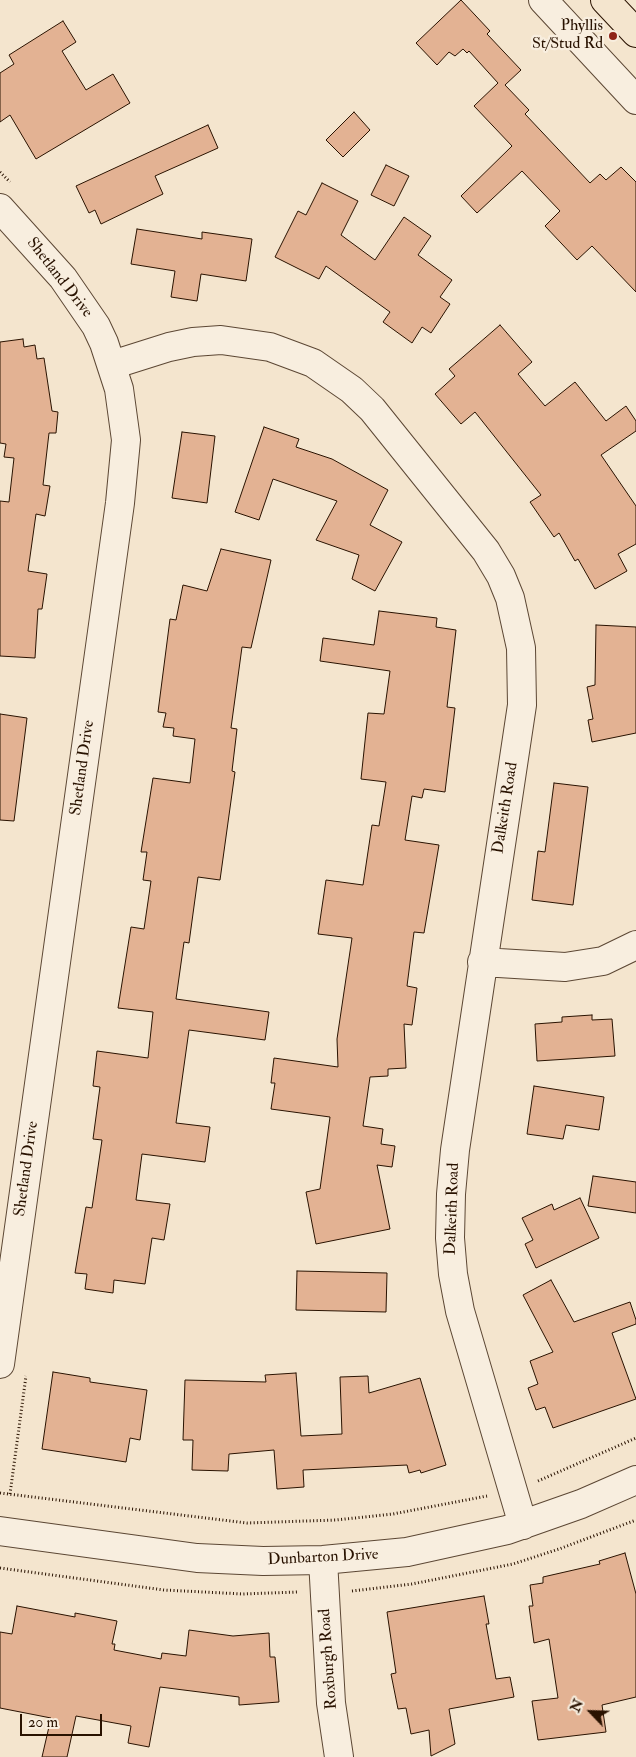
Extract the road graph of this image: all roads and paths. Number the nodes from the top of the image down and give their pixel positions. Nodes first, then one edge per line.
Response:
1 (543, 0) edge
2 (605, 0) edge
3 (636, 33) edge
4 (636, 100) edge
5 (0, 208) edge
6 (112, 365) junction
7 (636, 945) edge
8 (482, 962) junction
9 (0, 1364) edge
10 (636, 1438) edge
11 (536, 1472) dead end
12 (636, 1480) edge
13 (482, 1487) dead end
14 (0, 1493) edge
15 (523, 1525) junction
16 (0, 1531) edge
17 (323, 1560) junction
18 (0, 1568) edge
19 (299, 1592) dead end
20 (339, 1757) edge

1 - 4 street
2 - 3 main road
5 - 6 street, Shetland Drive
6 - 8 street, Dalkeith Road
6 - 9 street, Shetland Drive
7 - 8 street
8 - 15 street, Dalkeith Road
10 - 11 path
12 - 15 street, Dunbarton Drive
13 - 14 path
15 - 17 street, Dunbarton Drive
16 - 17 street, Dunbarton Drive
17 - 20 street, Roxburgh Road
18 - 19 path

